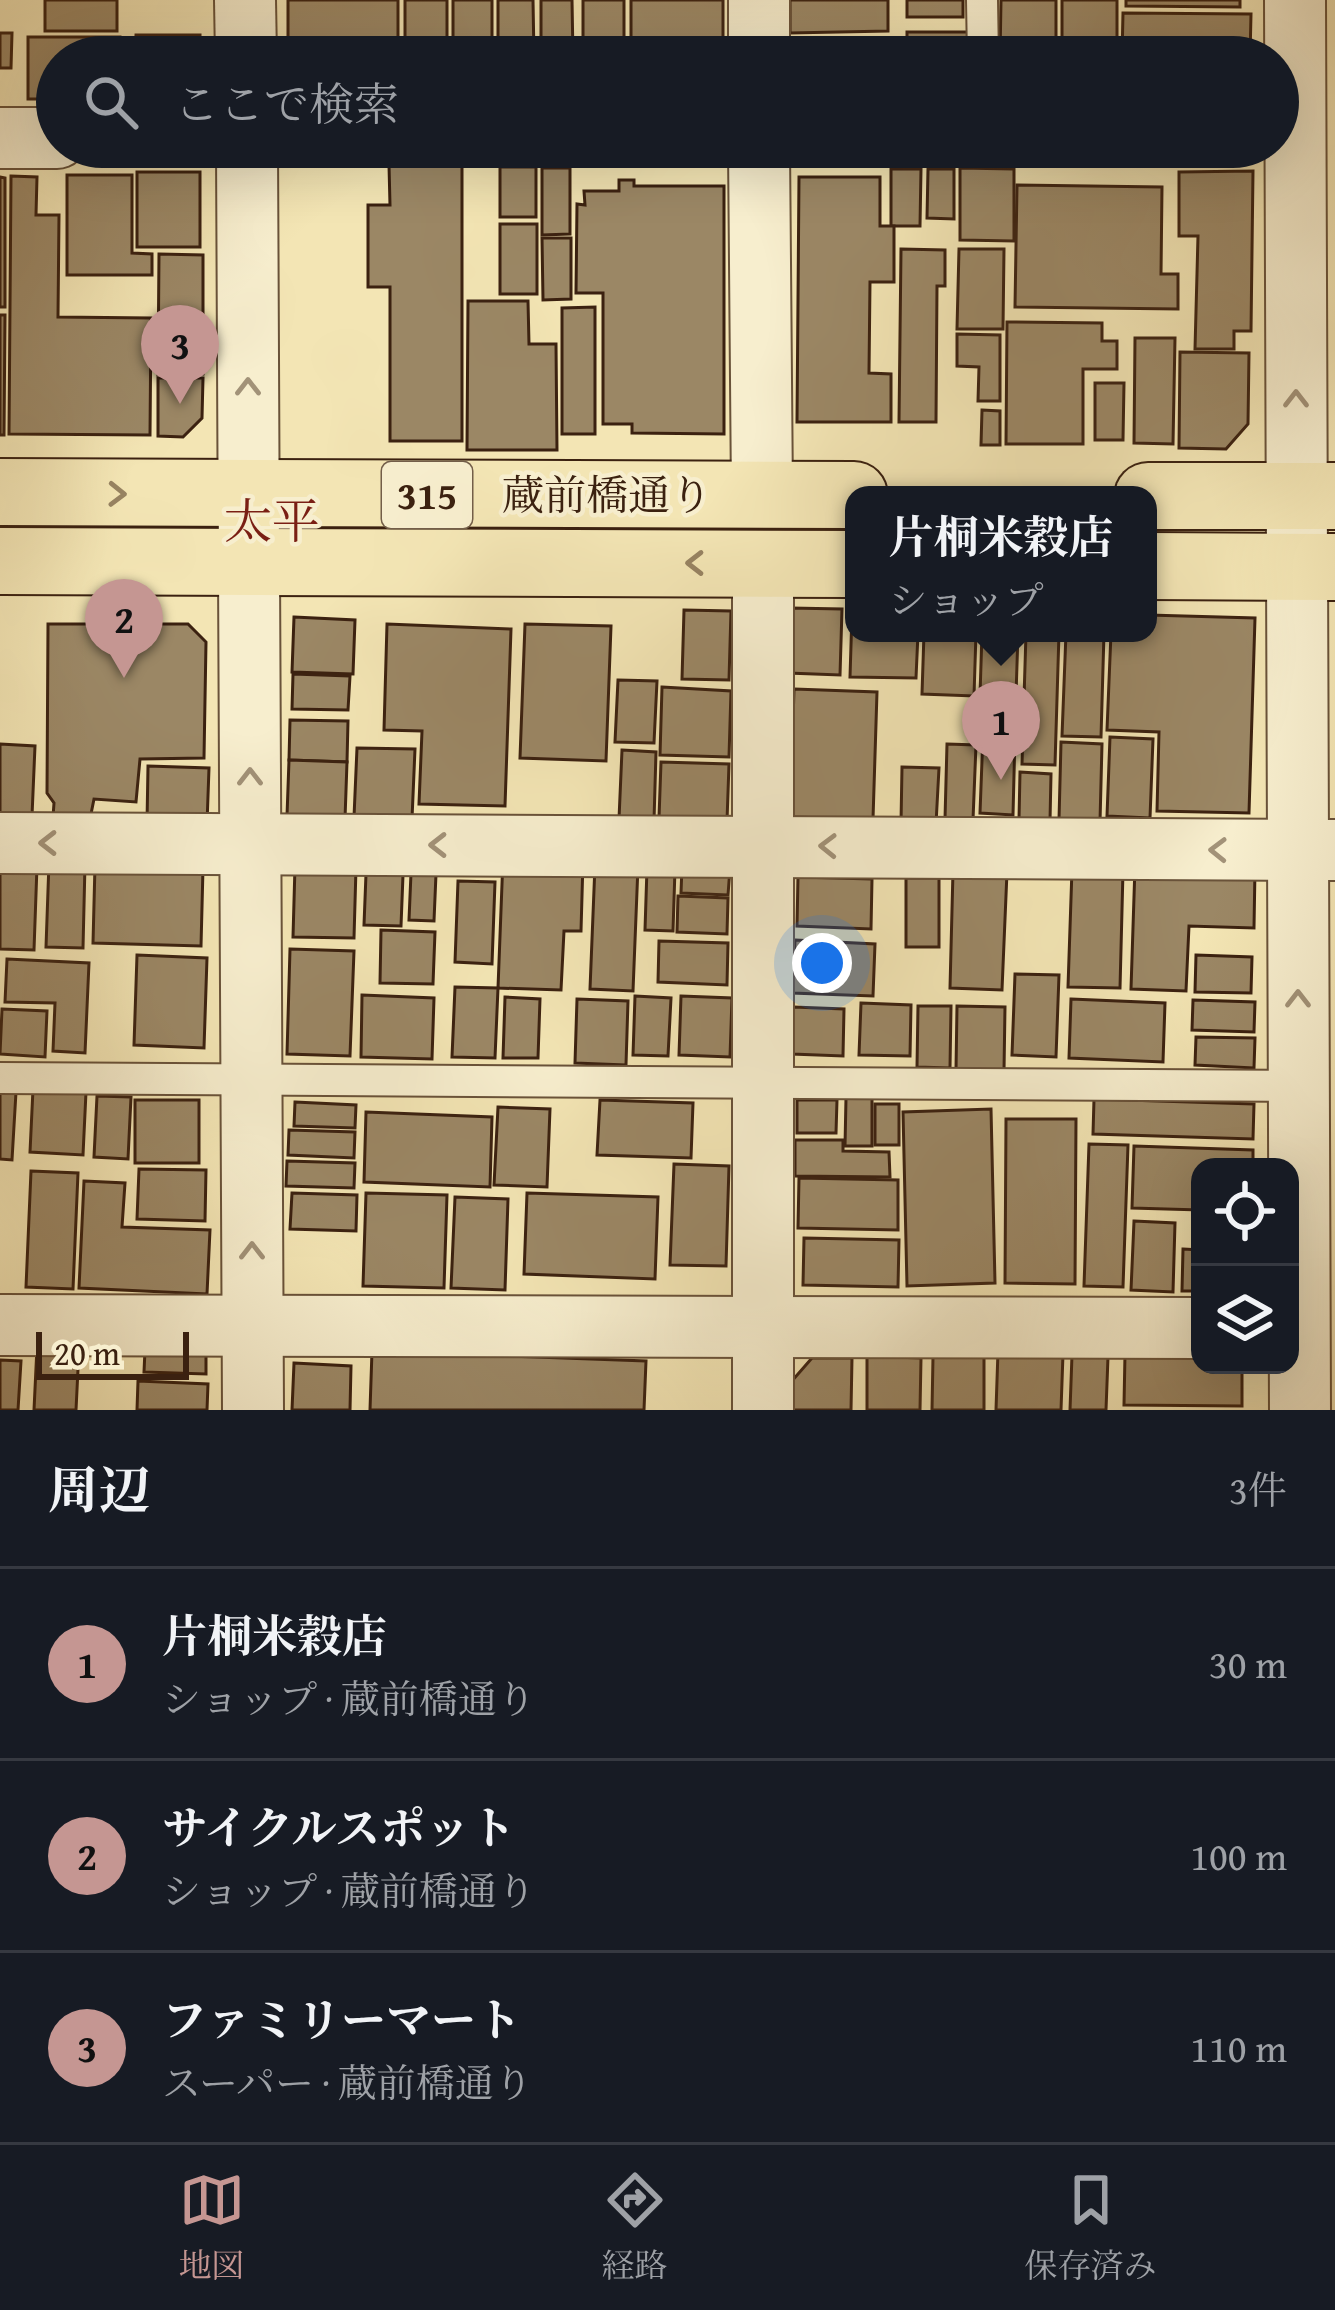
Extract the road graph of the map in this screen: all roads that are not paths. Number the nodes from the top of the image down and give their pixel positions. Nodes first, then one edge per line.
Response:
1 (245, 0) edge
2 (759, 0) edge
3 (982, 0) edge
4 (1294, 0) edge
5 (246, 36) edge
6 (759, 36) edge
7 (982, 36) edge
8 (1296, 36) edge
9 (1299, 80) edge
10 (0, 138) edge
11 (36, 138) edge
12 (1303, 144) edge
13 (247, 168) edge
14 (759, 168) edge
15 (0, 492) edge
16 (249, 495) junction
17 (762, 495) junction
18 (845, 495) edge
19 (1157, 496) edge
20 (1316, 496) edge
21 (0, 561) edge
22 (250, 561) junction
23 (763, 563) junction
24 (845, 564) edge
25 (1157, 566) edge
26 (1316, 567) edge
27 (0, 843) edge
28 (250, 845) junction
29 (764, 845) junction
30 (1316, 850) edge
31 (0, 1078) edge
32 (251, 1080) junction
33 (763, 1084) junction
34 (1298, 1086) junction
35 (0, 1325) edge
36 (253, 1325) junction
37 (1191, 1328) edge
38 (1308, 1328) edge
39 (763, 1329) junction
40 (253, 1410) edge
41 (763, 1410) edge
42 (1300, 1410) edge

1 - 5 street
2 - 6 street
3 - 7 lane
4 - 8 street
9 - 12 street
10 - 11 street
20 -> 12 street
16 -> 13 street
14 - 17 street
15 -> 16 main road, 蔵前橋通り / 315
16 - 17 main road, 蔵前橋通り / 315
16 - 22 street
17 - 18 main road, 蔵前橋通り / 315
19 - 20 main road
20 - 26 street
21 - 22 main road, 蔵前橋通り / 315
23 -> 22 main road, 蔵前橋通り / 315
28 -> 22 street
23 - 24 main road, 蔵前橋通り / 315
23 - 29 street
25 - 26 main road
26 - 30 street
28 -> 27 street
29 -> 28 street
28 - 32 street
30 -> 29 street
29 - 33 street
34 -> 30 street
31 - 32 lane
32 - 33 lane
36 -> 32 street
33 - 34 lane
33 - 39 street
34 - 38 street
35 - 36 street
36 - 39 street
36 - 40 street
37 - 39 street
38 - 42 street
39 - 41 street

